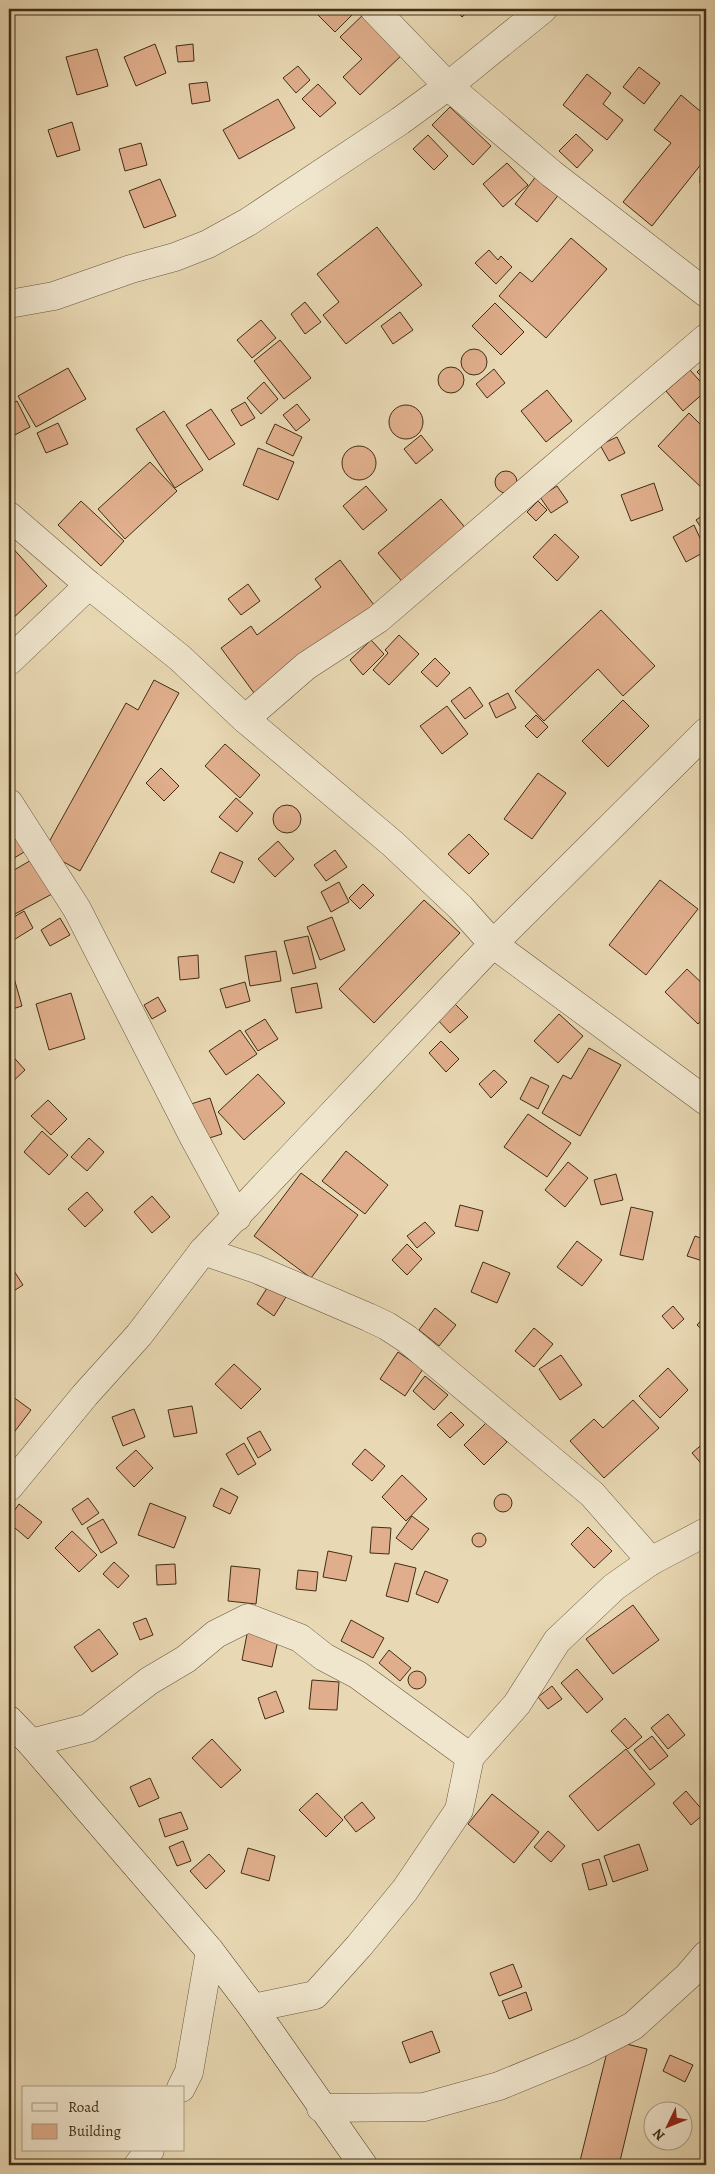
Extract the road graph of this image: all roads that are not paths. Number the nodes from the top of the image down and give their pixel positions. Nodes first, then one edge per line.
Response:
1 (374, 9) edge
2 (543, 9) edge
3 (448, 86) junction
4 (706, 293) edge
5 (9, 304) edge
6 (706, 338) edge
7 (9, 516) edge
8 (89, 585) junction
9 (9, 661) edge
10 (245, 719) junction
11 (706, 732) edge
12 (9, 803) edge
13 (493, 944) junction
14 (706, 1101) edge
15 (237, 1217) junction
16 (203, 1251) junction
17 (9, 1487) edge
18 (706, 1532) edge
19 (651, 1561) junction
20 (9, 1720) edge
21 (31, 1743) junction
22 (470, 1758) junction
23 (210, 1951) junction
24 (706, 1956) edge
25 (252, 2008) junction
26 (182, 2086) edge
27 (322, 2108) junction
28 (148, 2152) edge
29 (138, 2165) edge
30 (363, 2165) edge

1 - 3 street
2 - 3 street
3 - 4 street
3 - 5 street
6 - 10 street
7 - 8 street
8 - 9 street
8 - 10 street
10 - 13 street
11 - 13 street
12 - 15 street
13 - 14 street
13 - 15 street
15 - 16 street
16 - 17 street
16 - 19 street
18 - 19 street
19 - 22 street
20 - 21 street
21 - 22 street
21 - 23 street
22 - 25 street
23 - 25 street
23 - 26 street
24 - 27 street
25 - 27 street
27 - 30 street
28 - 29 street

